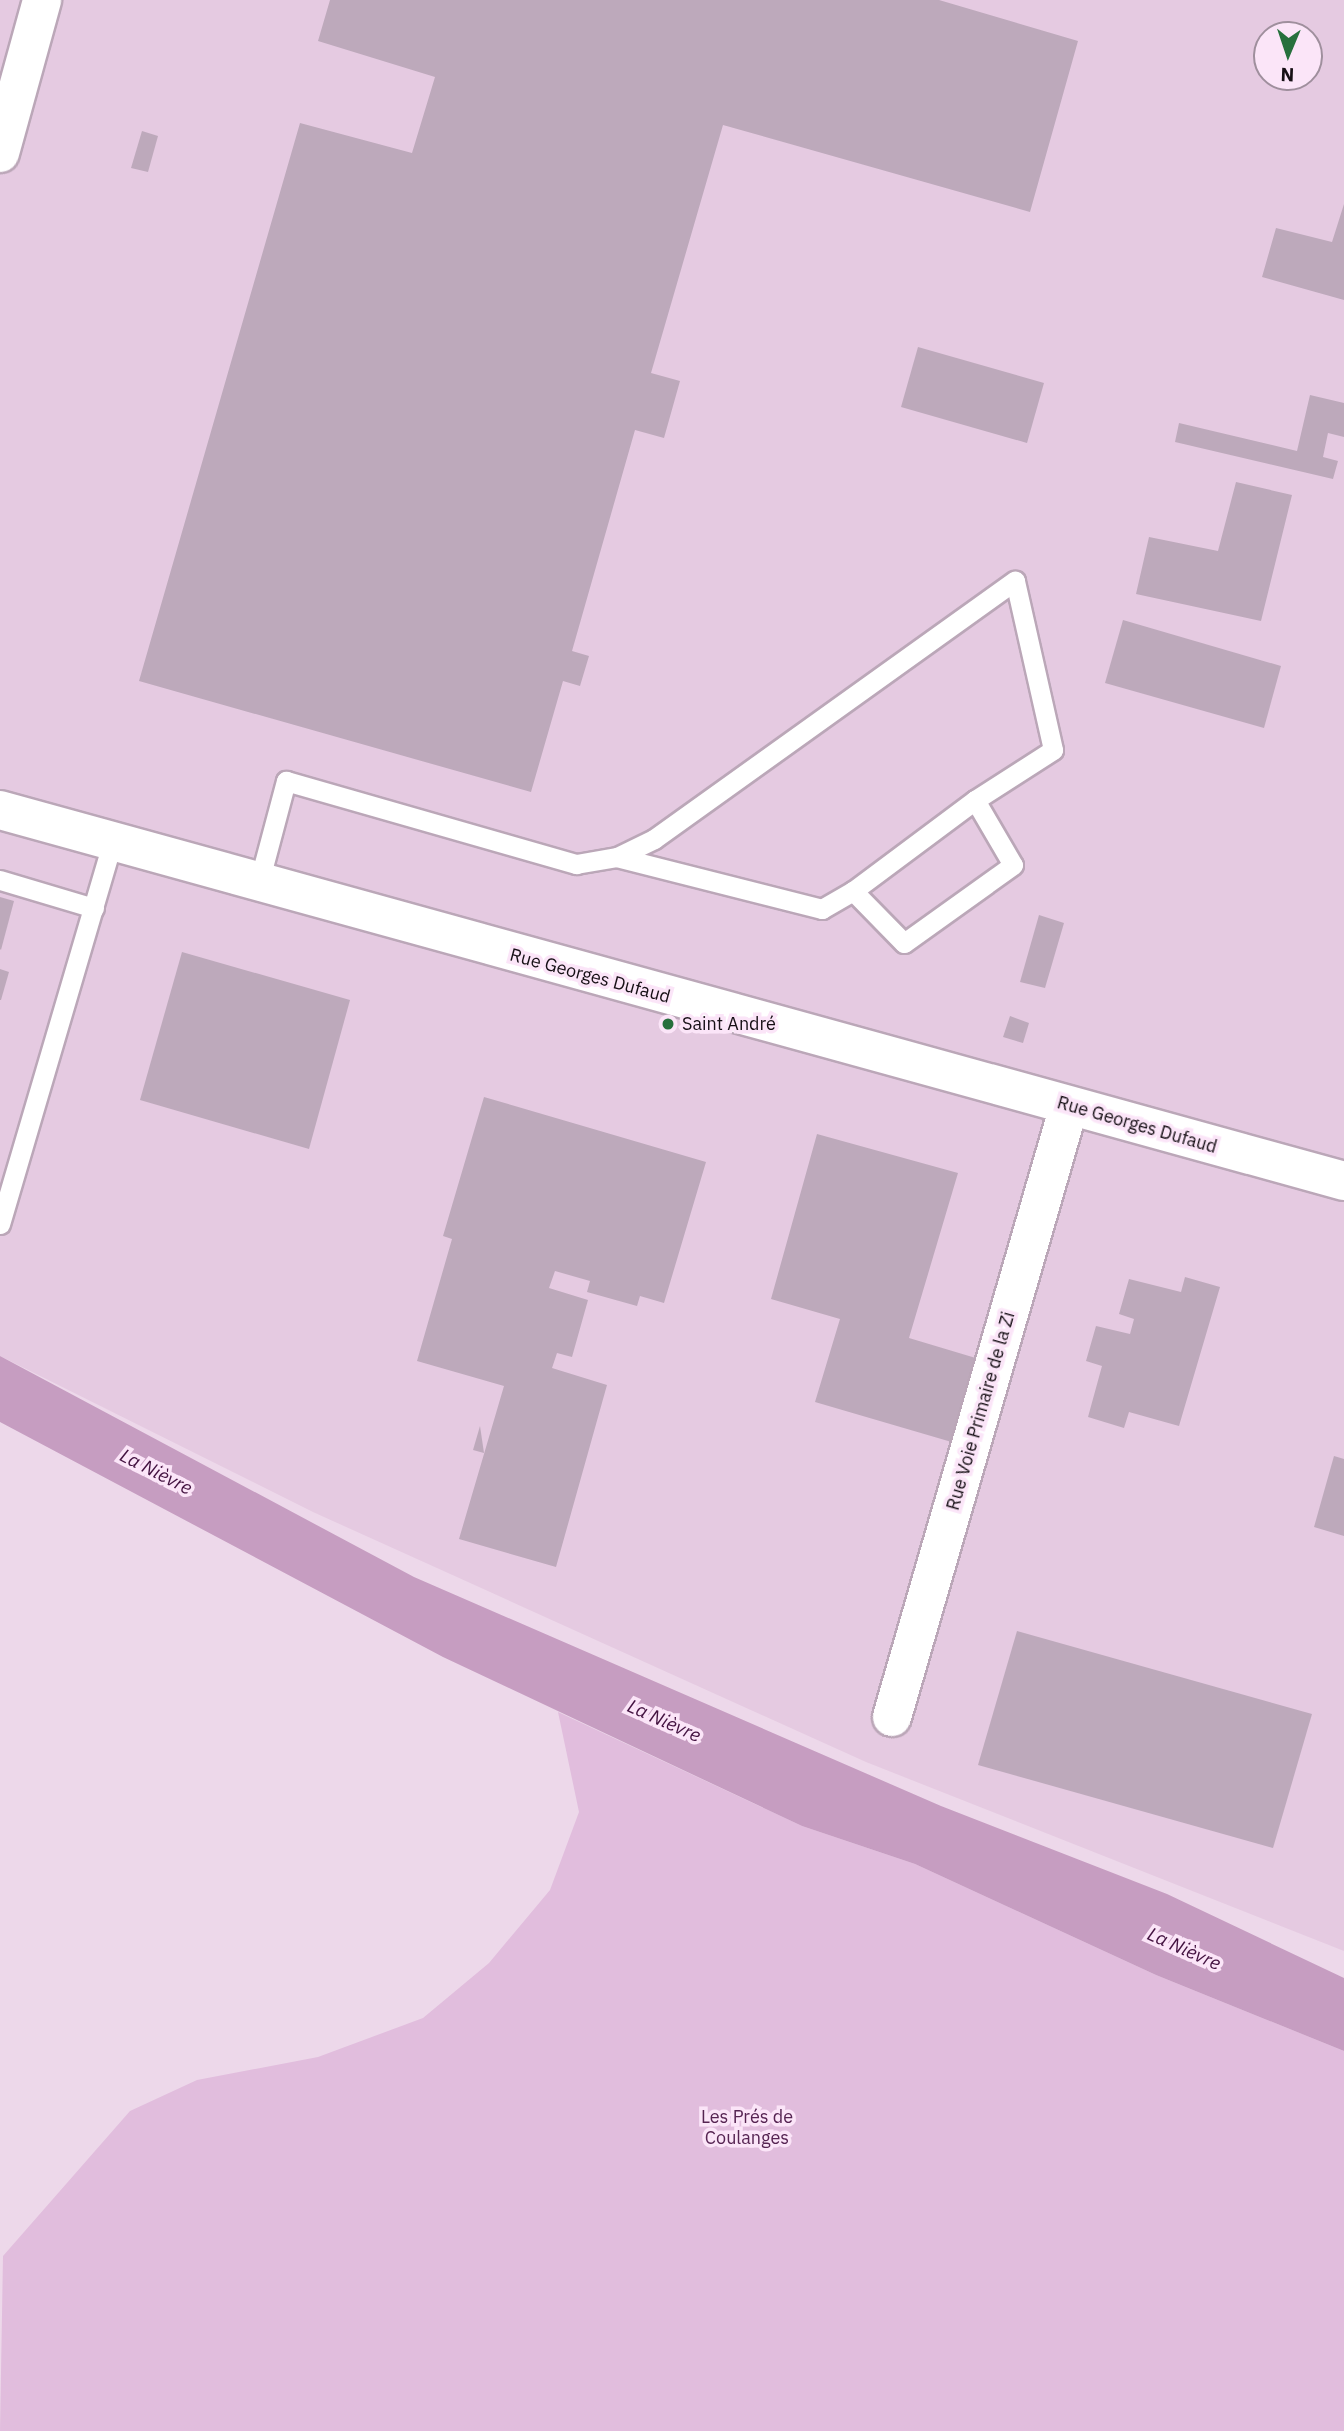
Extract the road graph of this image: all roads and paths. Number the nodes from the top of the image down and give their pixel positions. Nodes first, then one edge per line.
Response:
1 (42, 0) edge
2 (3, 130) edge
3 (975, 800) junction
4 (0, 810) edge
5 (112, 844) junction
6 (617, 857) junction
7 (0, 880) edge
8 (258, 886) junction
9 (853, 891) junction
10 (94, 908) junction
11 (1069, 1106) junction
12 (1344, 1181) edge
13 (0, 1224) edge
14 (892, 1717) dead end

1 - 2 street
3 - 6 lane
3 - 9 lane
3 - 9 lane
4 - 5 street, Rue Georges Dufaud
5 - 8 street, Rue Georges Dufaud
5 - 10 lane
6 - 8 lane
6 - 9 lane
7 - 10 lane
8 - 11 street, Rue Georges Dufaud
10 - 13 lane
11 - 12 street, Rue Georges Dufaud
11 - 14 street, Rue Voie Primaire de la Zi

